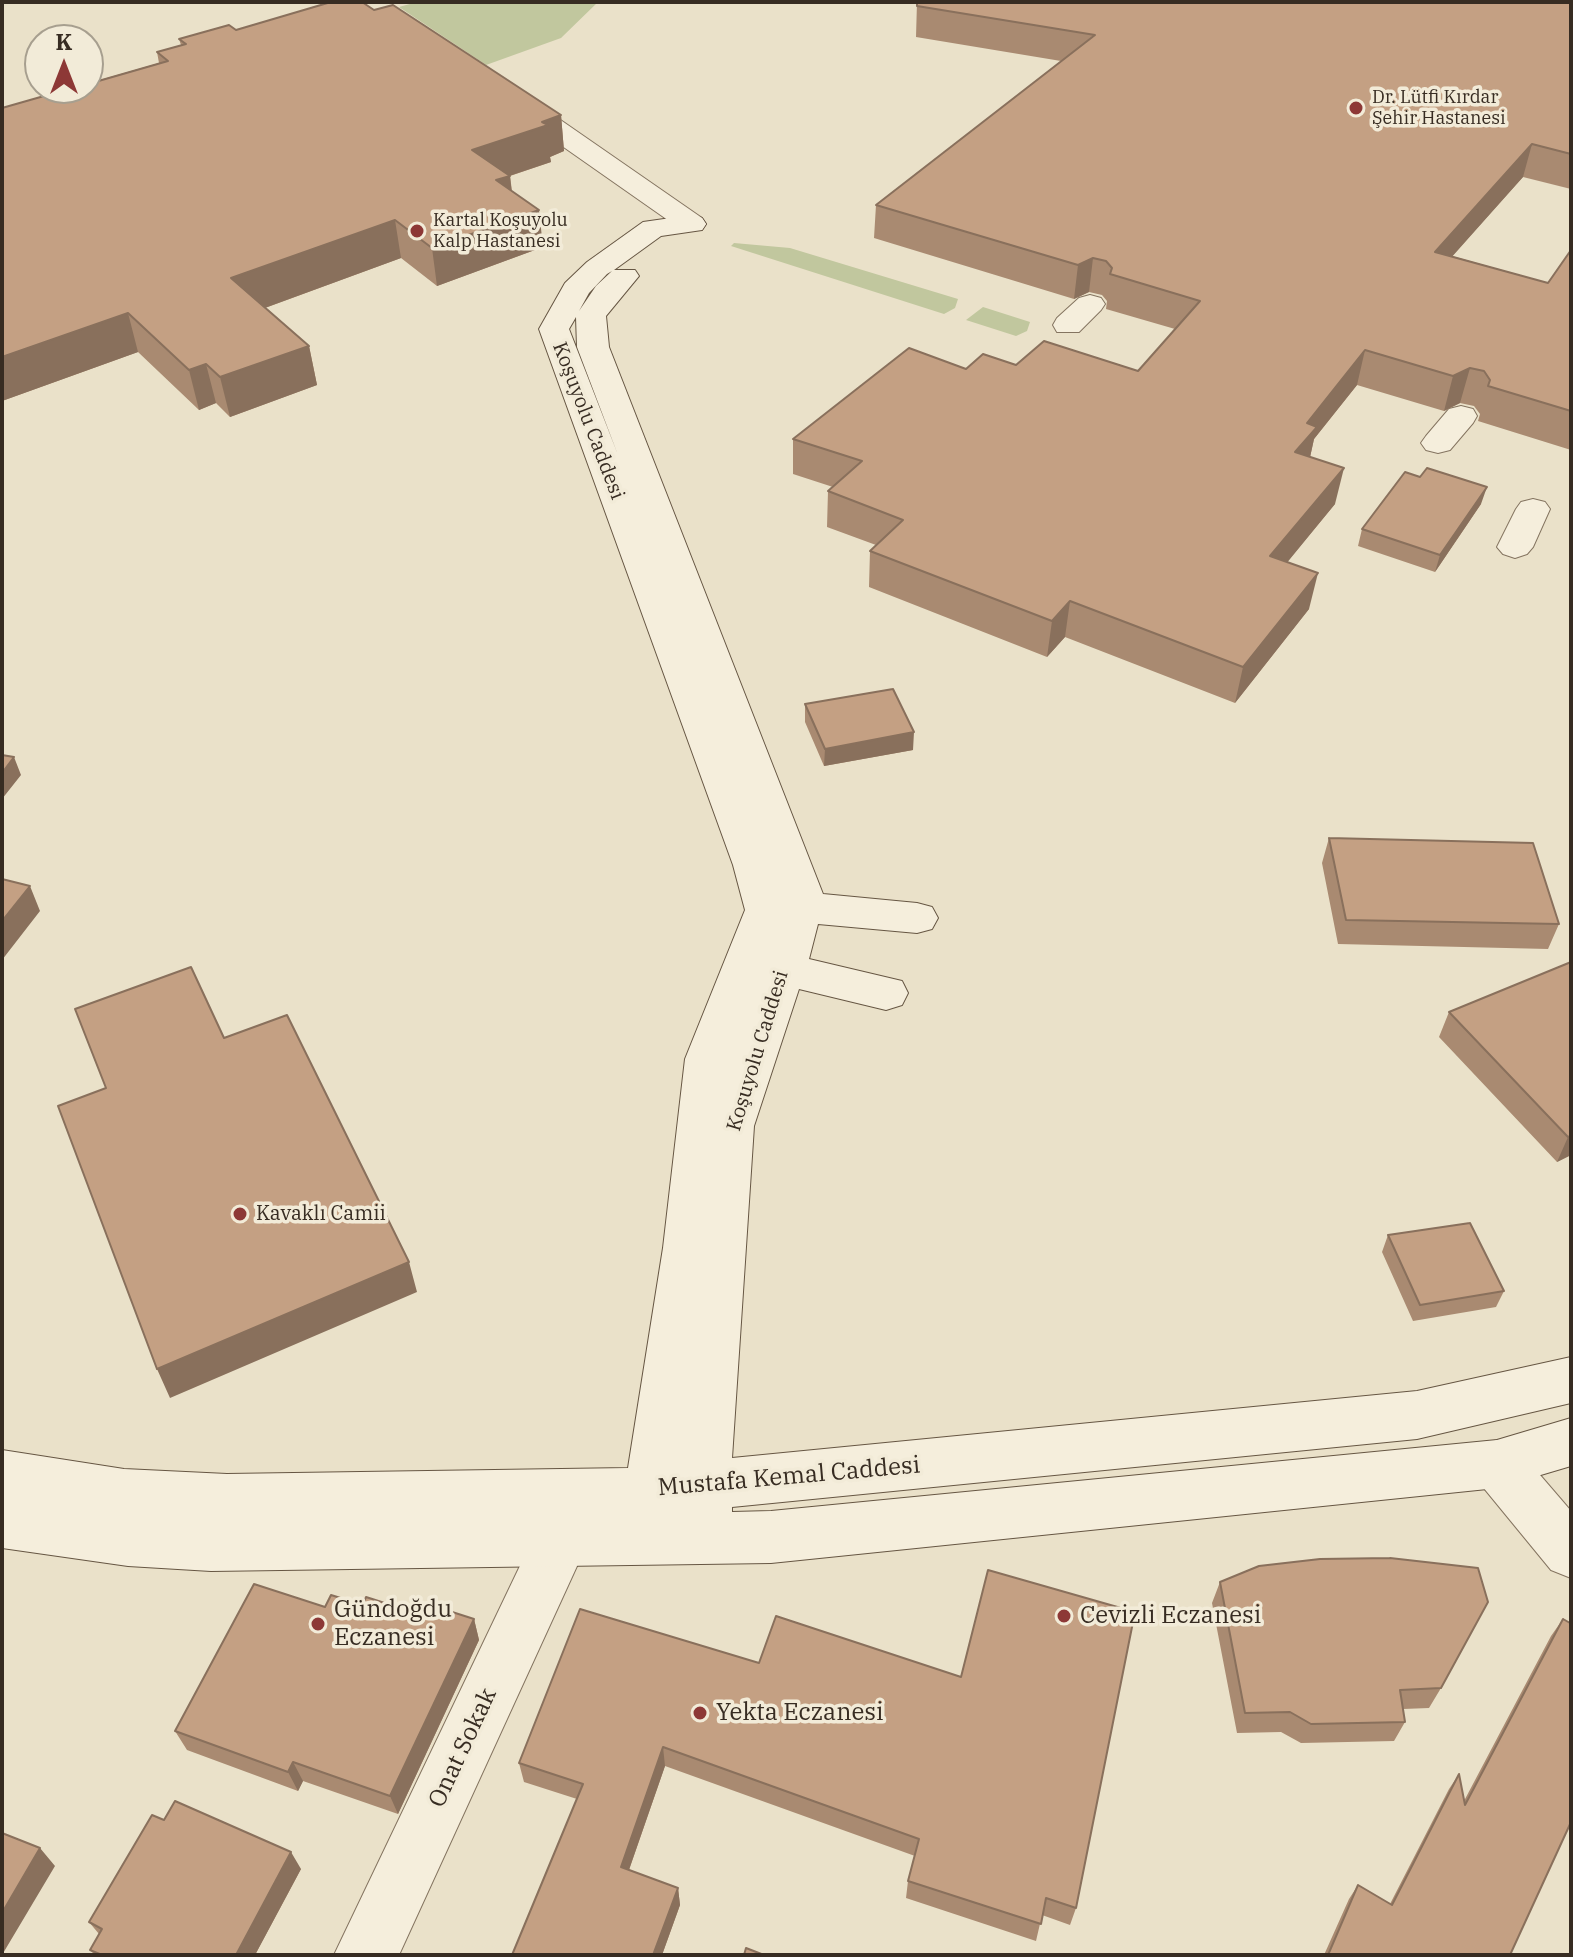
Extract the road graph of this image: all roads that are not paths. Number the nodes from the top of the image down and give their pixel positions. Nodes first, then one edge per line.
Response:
1 (496, 88) edge
2 (692, 224) junction
3 (1090, 304) edge
4 (1068, 325) dead end
5 (1461, 416) edge
6 (1438, 443) dead end
7 (1533, 509) dead end
8 (1515, 547) dead end
9 (800, 907) junction
10 (917, 918) dead end
11 (782, 969) junction
12 (886, 993) dead end
13 (1571, 1380) edge
14 (1571, 1442) edge
15 (1497, 1464) junction
16 (2, 1475) edge
17 (679, 1513) junction
18 (2, 1522) edge
19 (560, 1542) junction
20 (1571, 1552) edge
21 (366, 1955) edge

1 - 2 street
2 - 9 street, Koşuyolu Caddesi
2 - 17 street, Koşuyolu Caddesi
3 - 4 street
5 - 6 street
7 - 8 street
9 - 10 street
9 - 11 street, Koşuyolu Caddesi
11 - 12 street
11 - 17 street, Koşuyolu Caddesi
13 - 17 street, Mustafa Kemal Caddesi
14 - 15 street, Mustafa Kemal Caddesi
15 - 17 street, Mustafa Kemal Caddesi
15 - 20 street
16 - 17 street, Mustafa Kemal Caddesi
17 - 19 street, Mustafa Kemal Caddesi
18 - 19 street, Mustafa Kemal Caddesi
19 - 21 street, Onat Sokak

